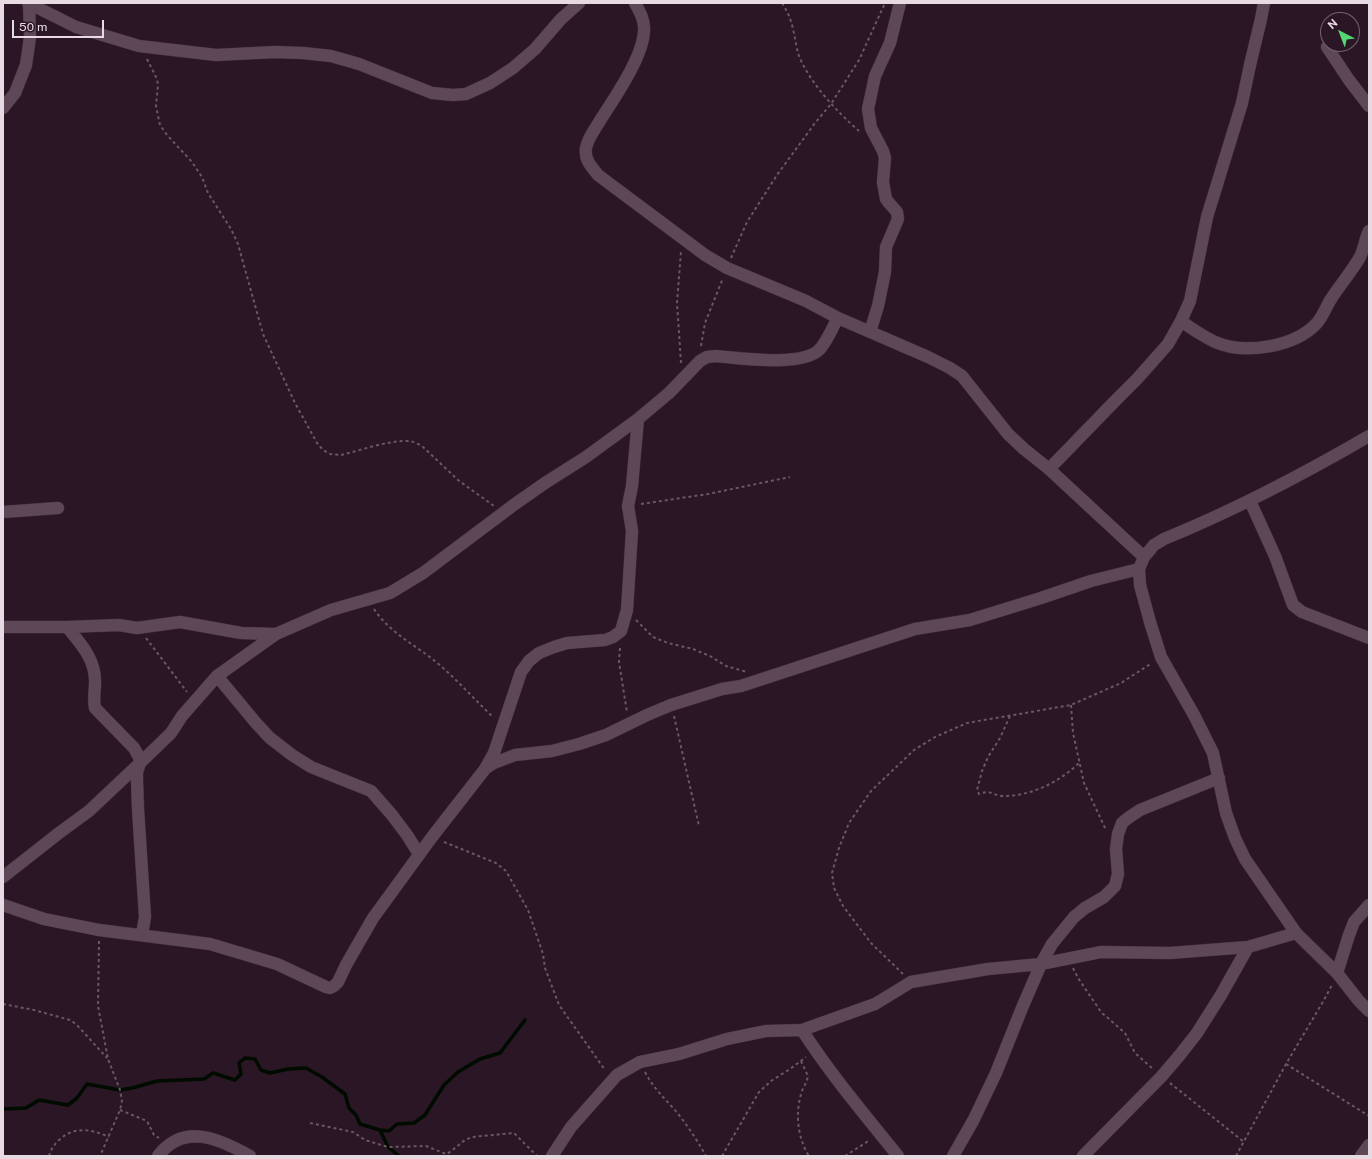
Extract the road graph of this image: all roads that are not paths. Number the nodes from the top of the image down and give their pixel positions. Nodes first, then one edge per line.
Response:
1 (28, 3) edge
2 (579, 3) edge
3 (635, 3) edge
4 (900, 3) edge
5 (1264, 3) edge
6 (1330, 52) edge
7 (1369, 106) edge
8 (3, 108) edge
9 (1369, 231) edge
10 (838, 318) junction
11 (1181, 321) junction
12 (870, 332) junction
13 (638, 419) junction
14 (1369, 436) edge
15 (1049, 469) junction
16 (1250, 501) junction
17 (58, 508) dead end
18 (3, 512) edge
19 (1144, 557) junction
20 (1139, 569) junction
21 (3, 627) edge
22 (67, 627) junction
23 (276, 634) junction
24 (1369, 638) edge
25 (217, 676) junction
26 (140, 763) junction
27 (485, 769) junction
28 (1219, 778) junction
29 (419, 854) junction
30 (3, 877) edge
31 (3, 905) edge
32 (1369, 905) edge
33 (1296, 933) junction
34 (142, 935) junction
35 (1248, 947) junction
36 (1041, 964) junction
37 (1337, 973) junction
38 (1369, 1011) edge
39 (802, 1030) junction
40 (1369, 1145) edge
41 (158, 1156) edge
42 (250, 1156) edge
43 (552, 1156) edge
44 (898, 1156) edge
45 (953, 1156) edge
46 (1083, 1156) edge
47 (1361, 1156) edge

1 - 2 street
1 - 8 street
3 - 10 street
4 - 12 street
5 - 11 street
6 - 7 street
9 - 11 street
10 - 12 street
10 - 13 street
11 - 15 street
12 - 15 street
13 - 23 street
13 - 27 street
14 - 16 street
15 - 19 street
16 - 19 street
16 - 24 street
17 - 18 street
19 - 20 street
20 - 27 street
20 - 28 street
21 - 22 street
22 - 23 street
22 - 26 street
23 - 25 street
25 - 26 street
25 - 29 street
26 - 30 street
26 - 34 street
27 - 29 street
28 - 33 street
28 - 36 street
29 - 34 street
31 - 34 street
32 - 37 street
33 - 35 street
33 - 37 street
35 - 36 street
35 - 46 street
36 - 39 street
36 - 45 street
37 - 38 street
39 - 43 street
39 - 44 street
40 - 47 street
41 - 42 street

